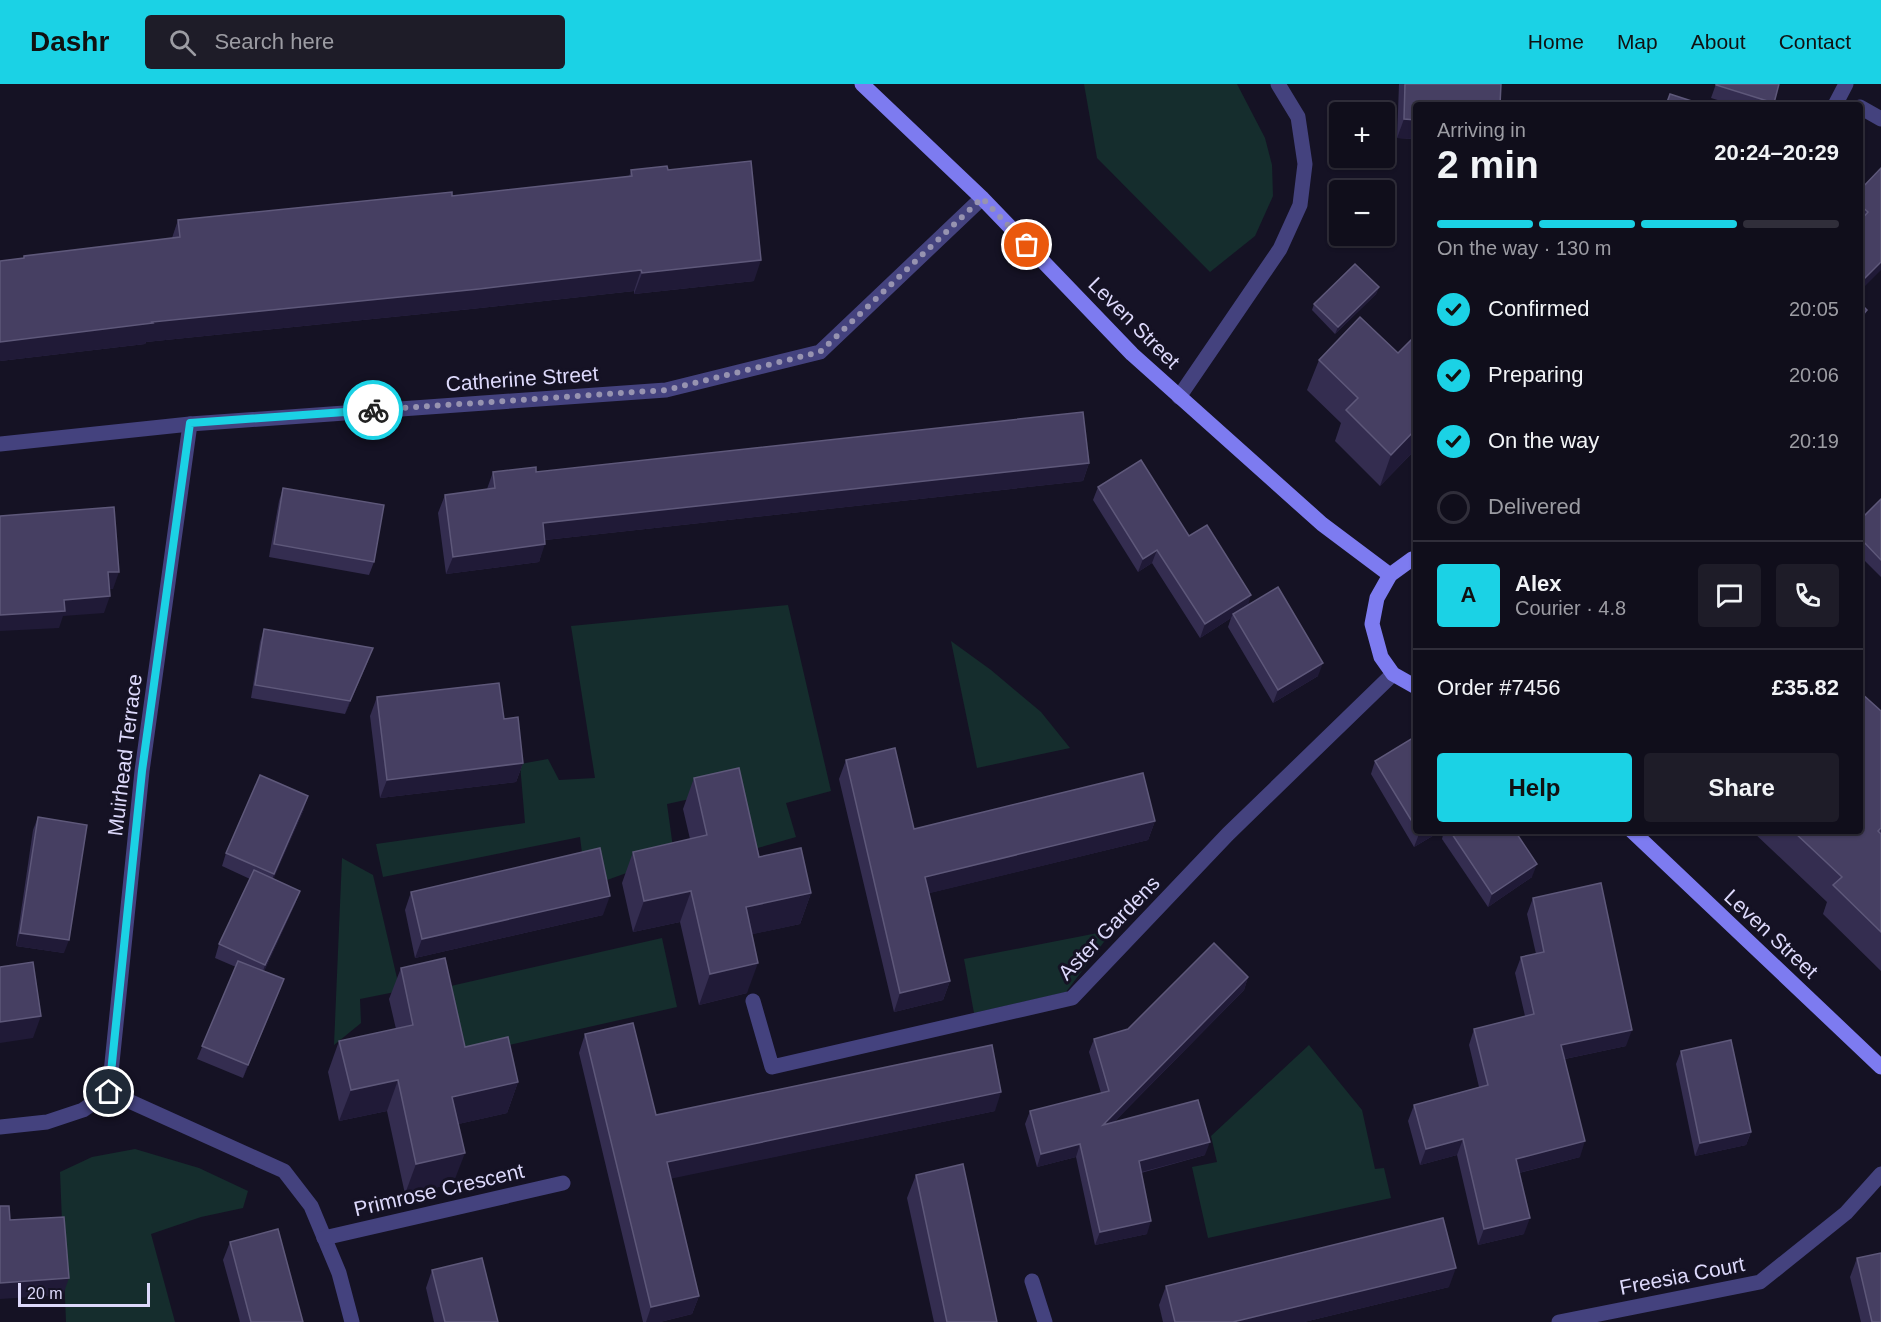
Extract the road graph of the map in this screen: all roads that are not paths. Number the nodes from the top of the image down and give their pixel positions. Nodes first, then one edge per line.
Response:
1 (862, 84) edge
2 (1278, 84) edge
3 (1863, 109) edge
4 (1881, 119) edge
5 (982, 198) junction
6 (1179, 397) junction
7 (190, 423) junction
8 (0, 444) edge
9 (1413, 559) edge
10 (1390, 575) junction
11 (1393, 674) junction
12 (1413, 685) edge
13 (1635, 834) edge
14 (753, 1001) edge
15 (1881, 1067) edge
16 (109, 1092) junction
17 (0, 1127) edge
18 (1881, 1174) edge
19 (563, 1183) dead end
20 (324, 1238) junction
21 (1032, 1281) dead end
22 (352, 1322) edge
23 (1045, 1322) edge
24 (1559, 1322) edge

1 - 5 street, Leven Street
2 - 6 street
3 - 4 street
5 - 6 street, Leven Street
5 - 7 street, Catherine Street
6 - 10 street, Leven Street
7 - 8 street, Catherine Street
7 - 16 street, Muirhead Terrace
9 - 10 street
10 - 11 street
11 - 12 street
11 - 14 street, Aster Gardens
13 - 15 street, Leven Street
16 - 17 street
16 - 20 street
18 - 24 street, Freesia Court
19 - 20 street, Primrose Crescent
20 - 22 street
21 - 23 street

